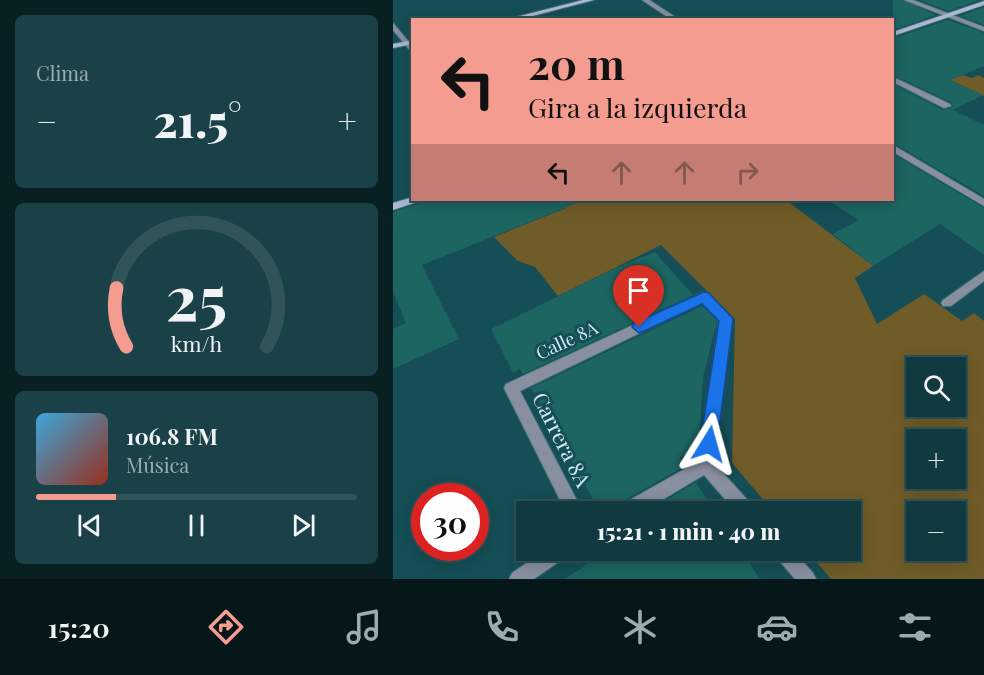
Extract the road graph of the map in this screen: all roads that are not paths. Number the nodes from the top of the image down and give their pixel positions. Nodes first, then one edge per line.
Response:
1 (591, 0) edge
2 (645, 0) edge
3 (907, 0) edge
4 (984, 3) edge
5 (948, 16) junction
6 (515, 18) edge
7 (674, 18) edge
8 (393, 25) edge
9 (984, 29) edge
10 (894, 34) edge
11 (409, 43) edge
12 (393, 46) edge
13 (894, 80) edge
14 (947, 106) dead end
15 (894, 149) edge
16 (411, 201) edge
17 (984, 203) edge
18 (393, 207) edge
19 (984, 275) edge
20 (947, 303) dead end
21 (511, 388) joint
22 (706, 465) junction
23 (569, 501) edge
24 (644, 501) edge
25 (737, 501) edge
26 (545, 561) edge
27 (791, 561) edge
28 (518, 579) edge
29 (807, 579) edge

1 - 6 main road
2 - 7 street
3 - 5 street
4 - 5 main road
5 - 9 street
5 - 10 main road
8 - 11 street
11 - 12 main road
13 - 14 street
15 - 17 street
16 - 18 main road
19 - 20 street
21 - 22 street, Calle 8A
21 - 23 street, Carrera 8A
22 - 24 street
22 - 25 street
26 - 28 street
27 - 29 street

